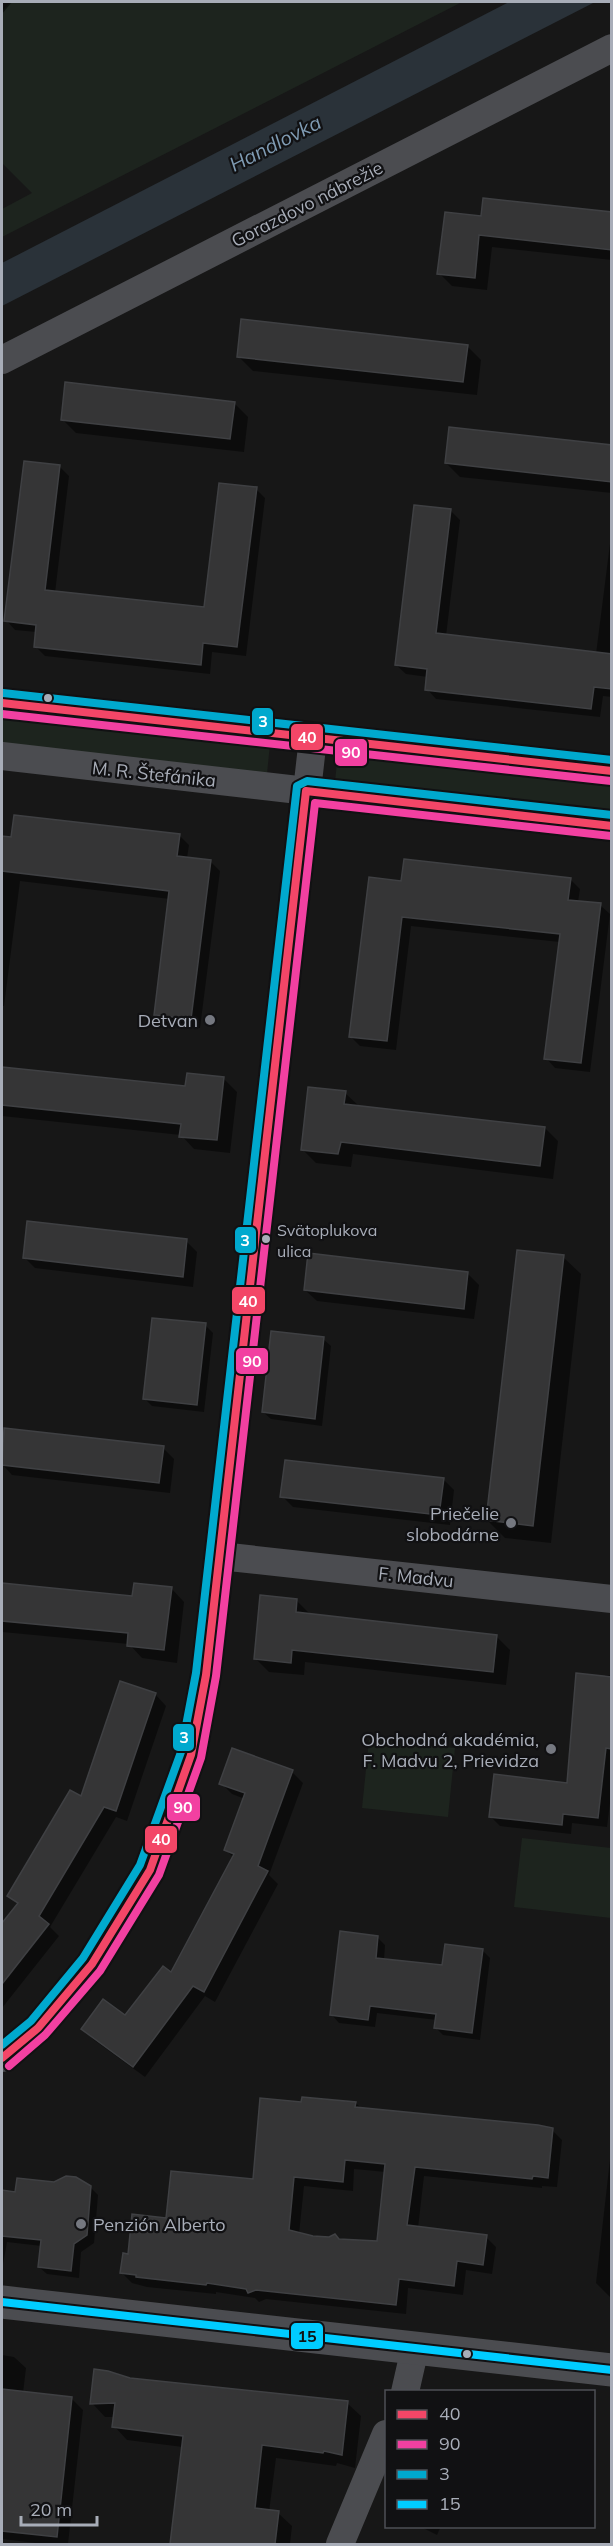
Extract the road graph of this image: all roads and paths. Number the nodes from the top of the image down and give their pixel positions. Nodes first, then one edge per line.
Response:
1 (612, 48) edge
2 (2, 360) edge
3 (2, 704) edge
4 (313, 738) junction
5 (2, 756) edge
6 (612, 771) edge
7 (306, 791) junction
8 (612, 826) edge
9 (220, 1556) junction
10 (612, 1599) edge
11 (2, 2058) edge
12 (2, 2302) edge
13 (415, 2348) junction
14 (612, 2370) edge
15 (405, 2390) edge
16 (385, 2439) edge
17 (345, 2532) edge

1 - 2 street, Gorazdovo nábrežie
3 - 4 street
4 - 6 street
4 - 7 street
5 - 7 street, M. R. Štefánika
7 - 8 street, M. R. Štefánika
7 - 9 street
9 - 10 street, F. Madvu
9 - 11 street
12 - 13 street
13 - 14 street
13 - 15 street
16 - 17 street

